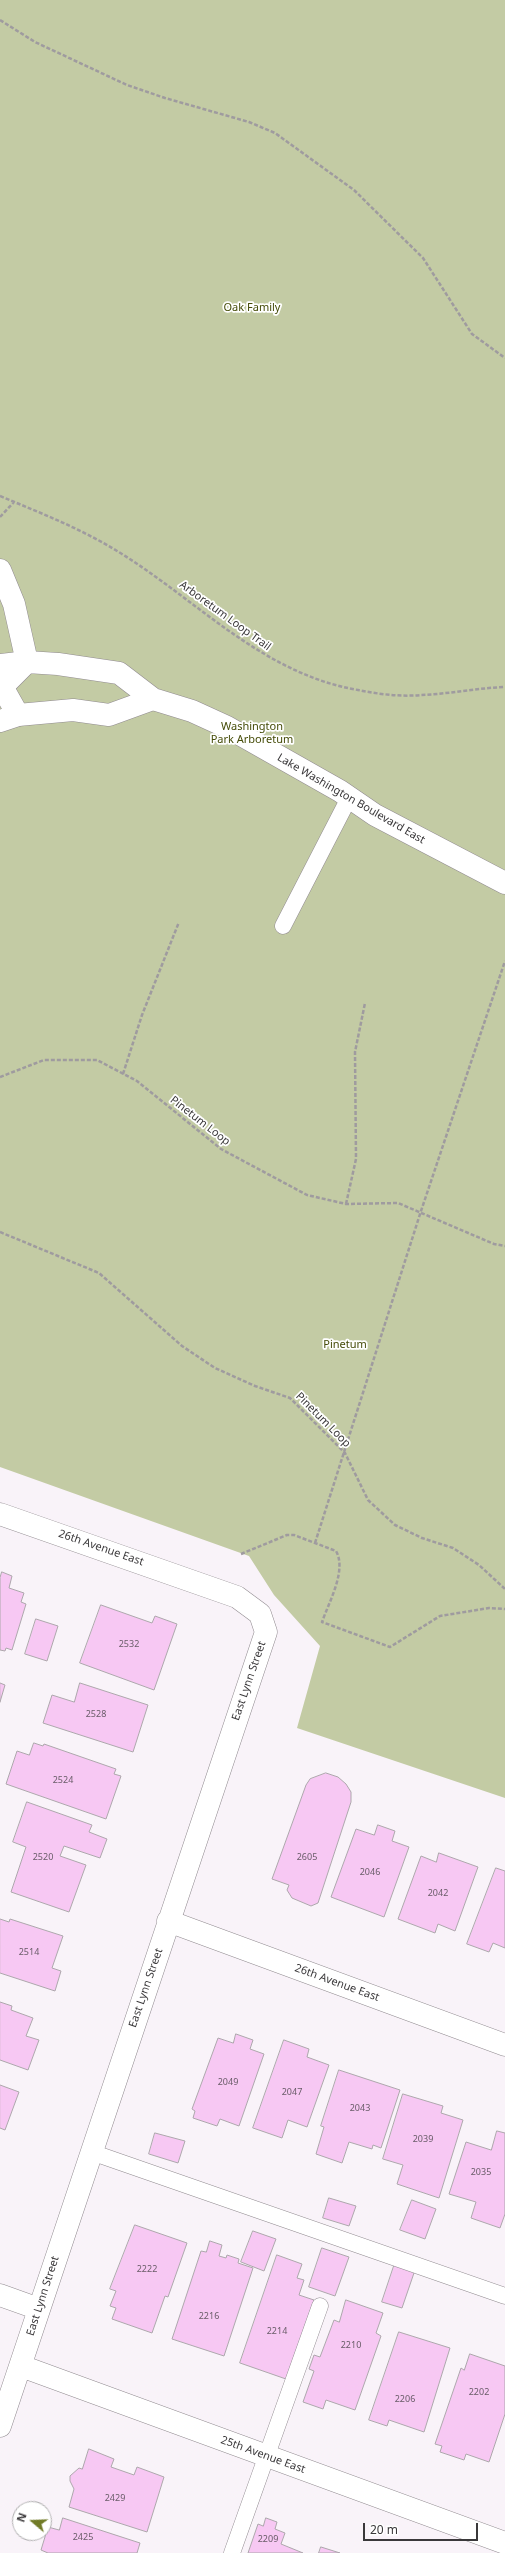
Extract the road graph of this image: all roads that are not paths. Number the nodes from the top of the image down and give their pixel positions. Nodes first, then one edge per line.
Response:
1 (0, 570) edge
2 (27, 662) junction
3 (0, 665) edge
4 (1, 687) edge
5 (153, 699) junction
6 (9, 718) edge
7 (349, 798) junction
8 (505, 883) edge
9 (283, 926) dead end
10 (0, 1514) edge
11 (202, 1583) joint
12 (168, 1921) junction
13 (505, 2044) edge
14 (91, 2152) junction
15 (0, 2295) edge
16 (505, 2296) edge
17 (320, 2306) dead end
18 (39, 2309) junction
19 (21, 2366) junction
20 (0, 2426) edge
21 (266, 2456) junction
22 (505, 2543) edge
23 (505, 2546) edge
24 (232, 2553) edge
25 (503, 2553) edge

1 - 2 street
2 - 3 street, Lake Washington Boulevard East
2 - 4 street
2 - 5 street, Lake Washington Boulevard East
4 - 6 street
5 - 6 street
5 - 7 street, Lake Washington Boulevard East
7 - 8 street, Lake Washington Boulevard East
7 - 9 lane
10 - 11 street, 26th Avenue East
11 - 12 street, East Lynn Street
12 - 13 street, 26th Avenue East
12 - 14 street, East Lynn Street
14 - 16 lane
14 - 18 street, East Lynn Street
15 - 18 street
17 - 21 lane
18 - 19 street, East Lynn Street
19 - 20 street, East Lynn Street
19 - 21 street, 25th Avenue East
21 - 22 street, 25th Avenue East
21 - 24 lane
23 - 25 street

